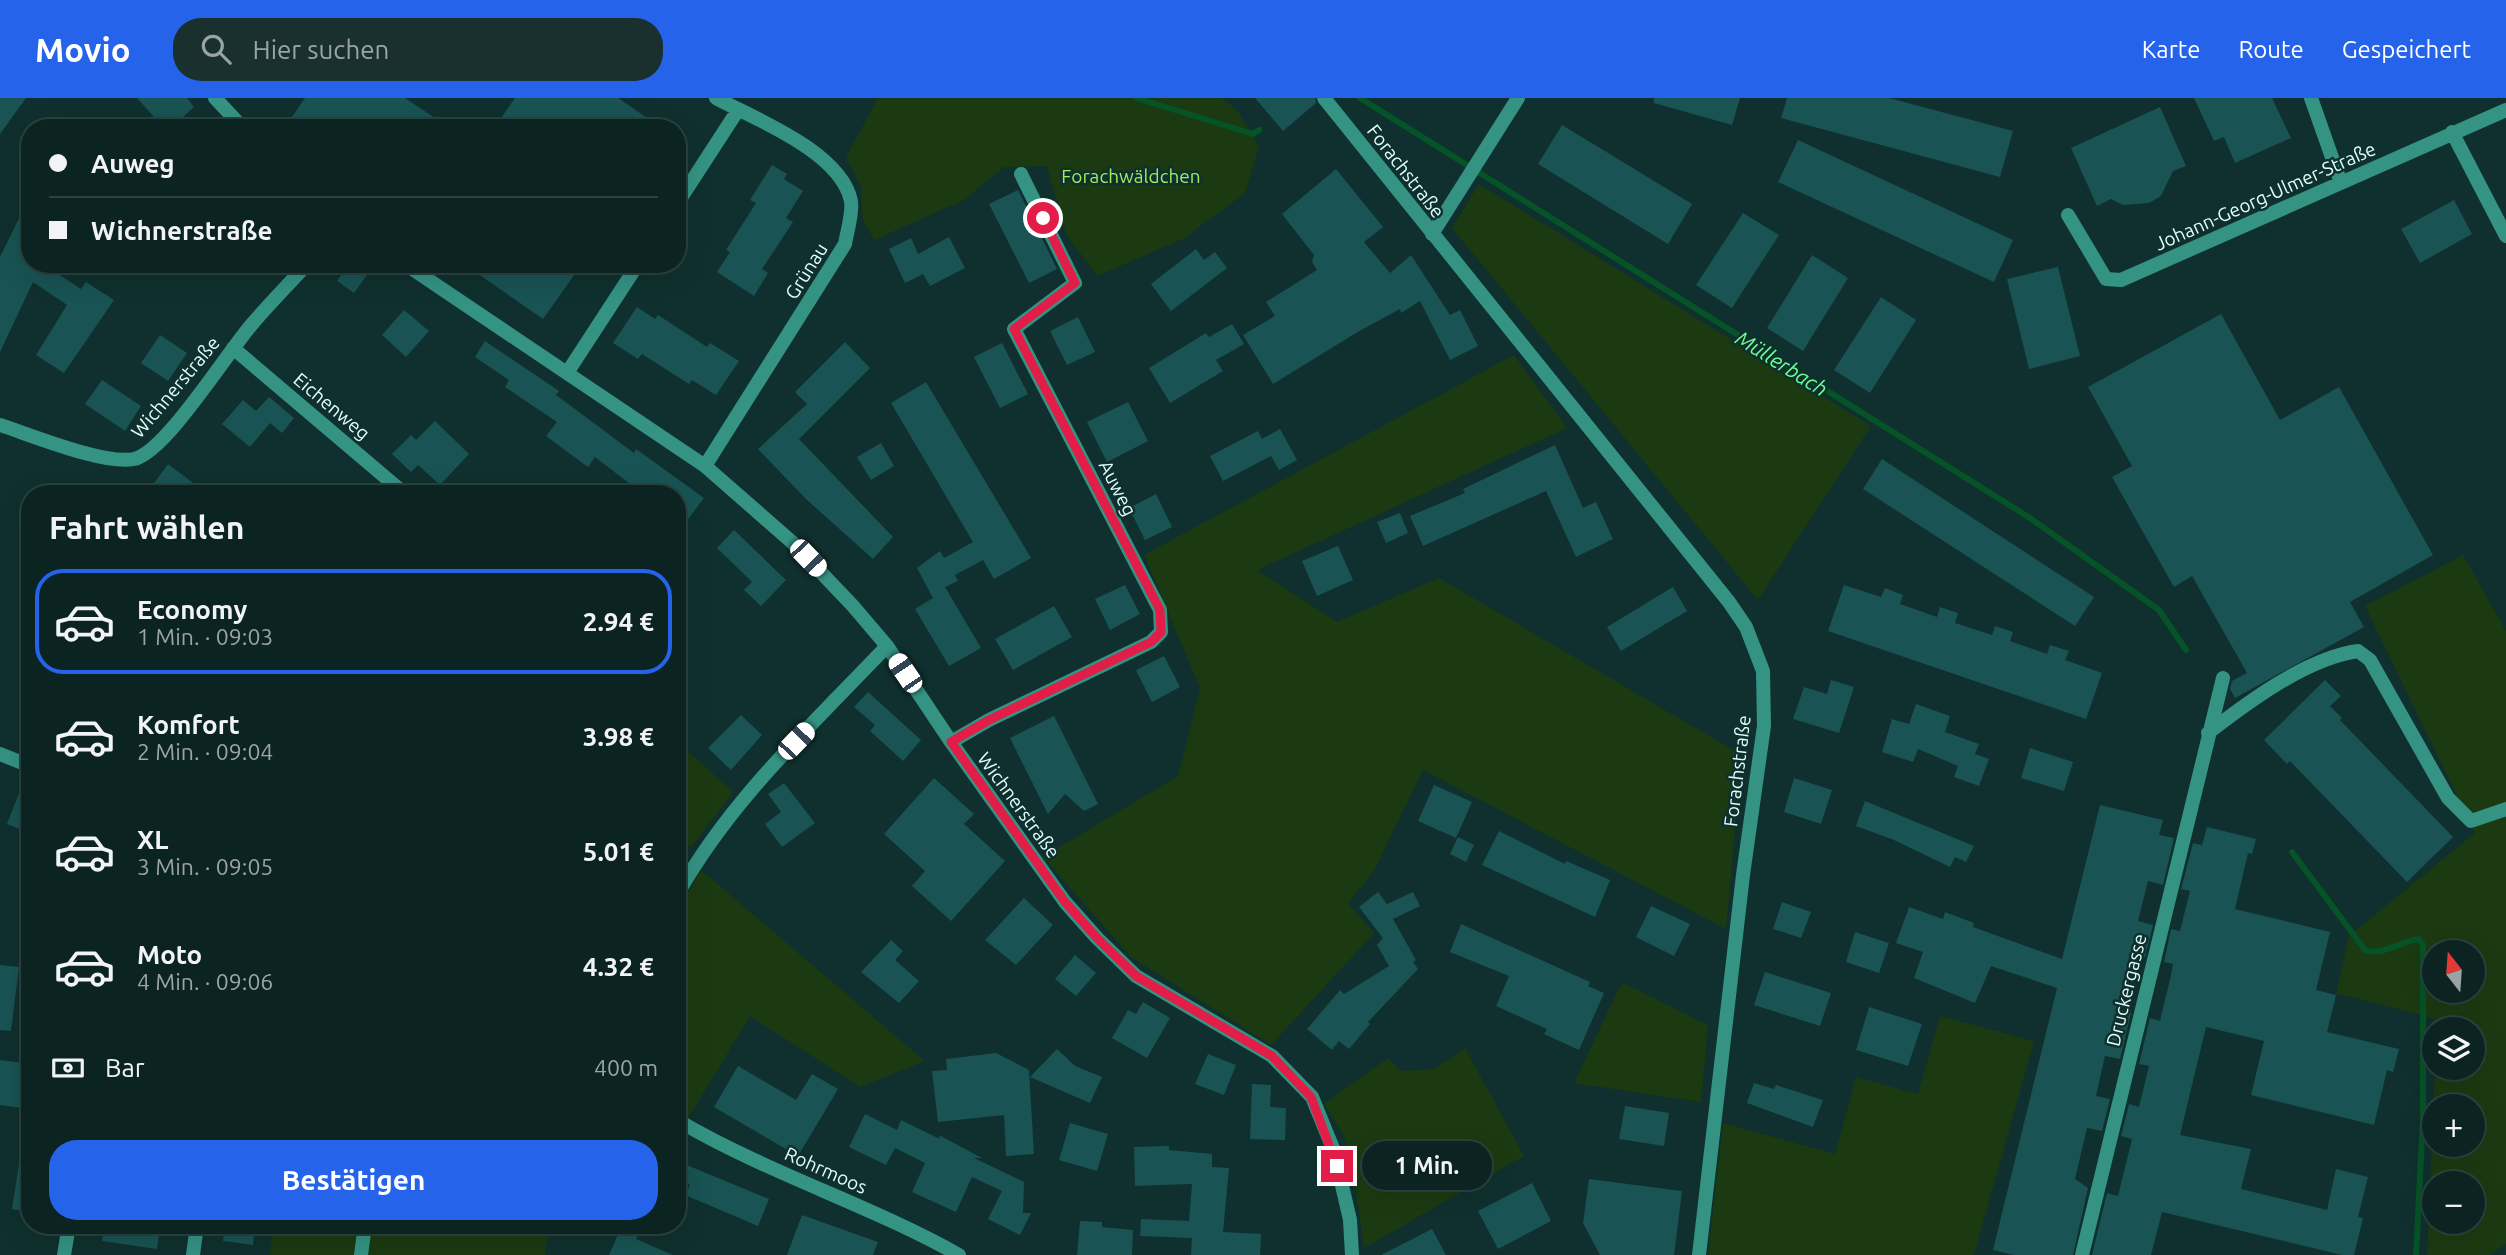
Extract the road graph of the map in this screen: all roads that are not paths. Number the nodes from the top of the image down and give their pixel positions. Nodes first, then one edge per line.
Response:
1 (215, 98) edge
2 (716, 98) edge
3 (1324, 98) edge
4 (1518, 98) edge
5 (2311, 98) edge
6 (738, 110) junction
7 (2506, 110) edge
8 (235, 119) edge
9 (2452, 132) junction
10 (1021, 174) dead end
11 (2341, 183) junction
12 (686, 190) edge
13 (2068, 215) dead end
14 (1432, 234) junction
15 (2506, 236) edge
16 (299, 273) edge
17 (418, 273) edge
18 (632, 273) edge
19 (233, 348) junction
20 (567, 373) junction
21 (0, 425) edge
22 (705, 466) junction
23 (394, 485) edge
24 (887, 646) junction
25 (2223, 678) dead end
26 (2208, 733) junction
27 (951, 742) junction
28 (0, 754) edge
29 (21, 762) edge
30 (2506, 809) edge
31 (686, 879) edge
32 (686, 1125) edge
33 (68, 1234) edge
34 (196, 1234) edge
35 (364, 1234) edge
36 (64, 1255) edge
37 (193, 1255) edge
38 (361, 1255) edge
39 (959, 1255) edge
40 (1352, 1255) edge
41 (1699, 1255) edge
42 (2082, 1255) edge

1 - 8 street
2 - 6 street, Grünau
3 - 14 street, Forachstraße
4 - 14 street, Forachstraße
5 - 11 street
6 - 12 street
6 - 22 street, Grünau
7 - 9 street, Johann-Georg-Ulmer-Straße
9 - 11 street, Johann-Georg-Ulmer-Straße
9 - 15 street
10 - 27 street, Auweg
11 - 13 street, Johann-Georg-Ulmer-Straße
14 - 41 street, Forachstraße
16 - 19 street, Wichnerstraße
17 - 20 street, Wichnerstraße
18 - 20 street
19 - 21 street, Wichnerstraße
19 - 23 street, Eichenweg
20 - 22 street, Wichnerstraße
22 - 24 street, Wichnerstraße
24 - 27 street, Wichnerstraße
24 - 31 street
25 - 26 street, Druckergasse
26 - 30 street
26 - 42 street, Druckergasse
27 - 40 street, Wichnerstraße
28 - 29 street
32 - 39 street, Rohrmoos
33 - 36 street
34 - 37 street
35 - 38 street

